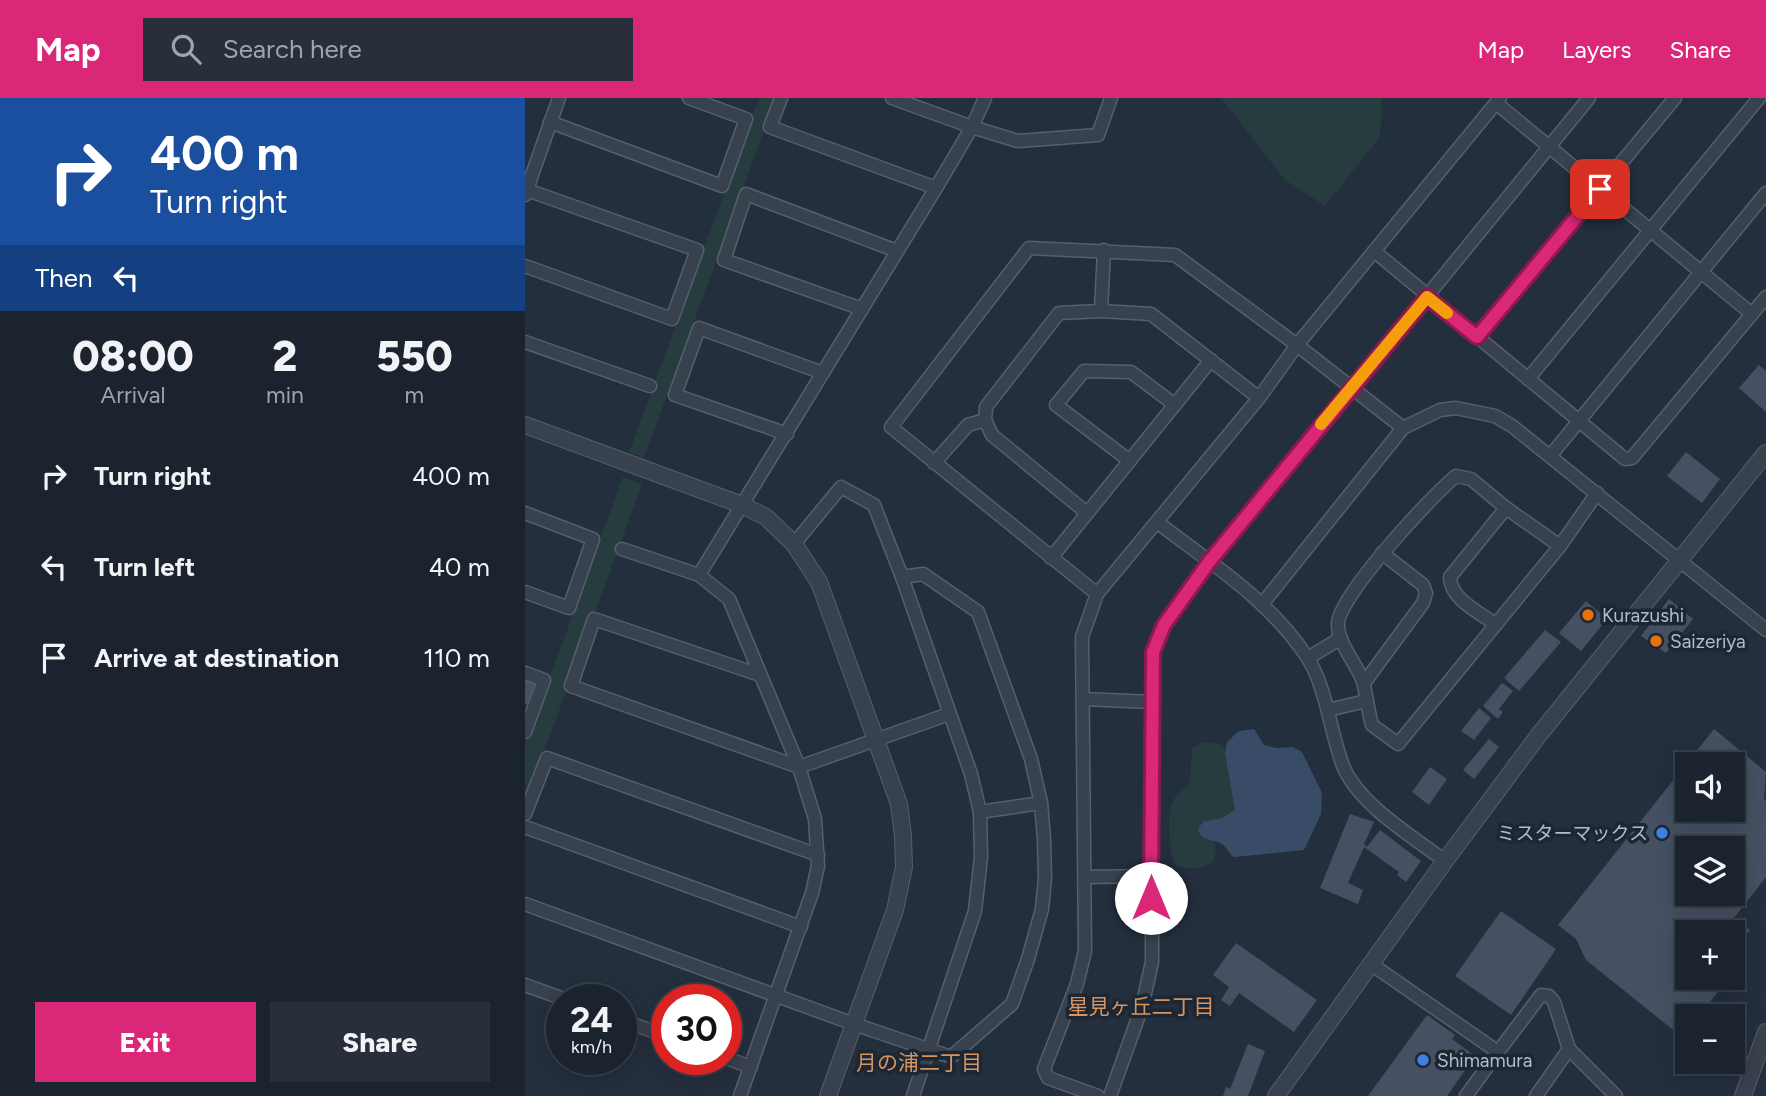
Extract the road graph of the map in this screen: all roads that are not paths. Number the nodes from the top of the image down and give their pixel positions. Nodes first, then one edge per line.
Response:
1 (559, 98) edge
2 (689, 98) edge
3 (781, 98) edge
4 (893, 98) edge
5 (985, 98) edge
6 (1111, 98) edge
7 (1589, 98) edge
8 (1675, 98) edge
9 (1759, 98) edge
10 (1498, 100) edge
11 (550, 122) junction
12 (972, 127) junction
13 (1549, 147) junction
14 (936, 188) junction
15 (1600, 189) junction
16 (526, 192) edge
17 (1766, 193) edge
18 (1650, 230) junction
19 (1104, 250) junction
20 (897, 251) junction
21 (1374, 251) junction
22 (525, 266) edge
23 (1701, 272) junction
24 (1427, 297) junction
25 (1766, 297) edge
26 (862, 309) junction
27 (1101, 311) junction
28 (1752, 314) junction
29 (1477, 337) junction
30 (525, 342) edge
31 (1297, 345) junction
32 (1211, 360) junction
33 (823, 373) junction
34 (1528, 379) junction
35 (650, 386) dead end
36 (1350, 388) junction
37 (1259, 398) junction
38 (1175, 405) junction
39 (985, 420) junction
40 (1579, 421) junction
41 (525, 425) edge
42 (1403, 428) junction
43 (787, 434) junction
44 (1766, 453) edge
45 (1551, 455) junction
46 (1130, 461) junction
47 (934, 463) junction
48 (1598, 493) junction
49 (742, 505) junction
50 (1506, 508) junction
51 (525, 513) edge
52 (1087, 513) junction
53 (1157, 522) junction
54 (794, 544) junction
55 (1560, 546) junction
56 (622, 549) dead end
57 (1383, 554) junction
58 (1051, 558) junction
59 (1677, 560) junction
60 (1209, 562) junction
61 (699, 575) junction
62 (902, 576) junction
63 (525, 592) edge
64 (1097, 594) junction
65 (1263, 603) junction
66 (1495, 625) junction
67 (1766, 630) edge
68 (1341, 638) junction
69 (1308, 658) junction
70 (525, 673) edge
71 (760, 675) junction
72 (1364, 683) junction
73 (1083, 699) junction
74 (1366, 701) junction
75 (1152, 702) junction
76 (1328, 710) junction
77 (949, 714) junction
78 (525, 732) edge
79 (875, 739) junction
80 (799, 767) junction
81 (1041, 803) junction
82 (980, 812) junction
83 (525, 814) edge
84 (525, 827) edge
85 (818, 855) junction
86 (1445, 861) junction
87 (1151, 876) junction
88 (1085, 877) junction
89 (525, 904) edge
90 (801, 927) junction
91 (1371, 964) junction
92 (525, 985) edge
93 (546, 993) edge
94 (776, 995) junction
95 (854, 1024) junction
96 (1766, 1032) edge
97 (1569, 1049) junction
98 (930, 1050) junction
99 (1498, 1052) junction
100 (742, 1064) edge
101 (751, 1067) junction
102 (1071, 1091) edge
103 (1613, 1095) edge
104 (740, 1096) edge
105 (828, 1096) edge
106 (913, 1096) edge
107 (1098, 1096) edge
108 (1110, 1096) edge
109 (1276, 1096) edge
110 (1466, 1096) edge
111 (1536, 1096) edge
112 (1743, 1096) edge

1 - 11 street
2 - 11 street
3 - 14 street
4 - 12 street
5 - 12 street
6 - 12 street
7 - 13 street
8 - 15 street
9 - 18 street
10 - 13 street
10 - 21 street
11 - 16 street
12 - 14 street
13 - 15 street
13 - 24 street
14 - 20 street
15 - 18 street
15 - 29 street
16 - 22 street
17 - 23 street
18 - 23 street
18 - 34 street
19 - 27 street
19 - 31 street
19 - 47 street
20 - 26 street
20 - 26 street
21 - 24 street
21 - 31 street
23 - 28 street
23 - 40 street
24 - 29 street
24 - 36 street
25 - 28 street
26 - 33 street
27 - 32 street
27 - 39 street
28 - 40 street
29 - 34 street
30 - 35 street
31 - 36 street
31 - 37 street
32 - 37 street
32 - 38 street
33 - 43 street
33 - 43 street
34 - 40 street
36 - 42 street
36 - 60 street
37 - 53 street
38 - 46 street
38 - 46 street
39 - 47 street
39 - 52 street
40 - 45 street
41 - 49 street
42 - 45 street
42 - 65 street
43 - 49 street
44 - 59 street
45 - 48 street
46 - 52 street
47 - 58 street
48 - 55 street
48 - 59 street
49 - 54 street
49 - 61 street
50 - 55 street
50 - 57 street
50 - 66 street
51 - 63 street
52 - 58 street
53 - 60 street
53 - 64 street
54 - 62 street
54 - 79 street
55 - 66 street
56 - 61 street
57 - 68 street
57 - 72 street
58 - 64 street
59 - 67 street
59 - 86 street
60 - 65 street
60 - 75 street
61 - 71 street
62 - 77 street
62 - 81 street
64 - 73 street
65 - 69 street
66 - 74 street
68 - 69 street
68 - 72 street
69 - 76 street
70 - 78 street
71 - 80 street
71 - 80 street
72 - 74 street
73 - 75 street
73 - 88 street
74 - 76 street
75 - 87 street
76 - 86 street
77 - 79 street
77 - 82 street
79 - 80 street
79 - 95 street
80 - 85 street
81 - 82 street
81 - 98 street
82 - 98 street
83 - 85 street
84 - 90 street
85 - 90 street
86 - 91 street
87 - 88 street
87 - 108 street
88 - 102 street
89 - 94 street
90 - 94 street
91 - 99 street
91 - 109 street
92 - 93 street
94 - 95 street
94 - 101 street
95 - 98 street
95 - 105 street
96 - 112 street
97 - 99 street
97 - 103 street
97 - 111 street
98 - 106 street
99 - 110 street
100 - 101 street
101 - 104 street
102 - 107 street

